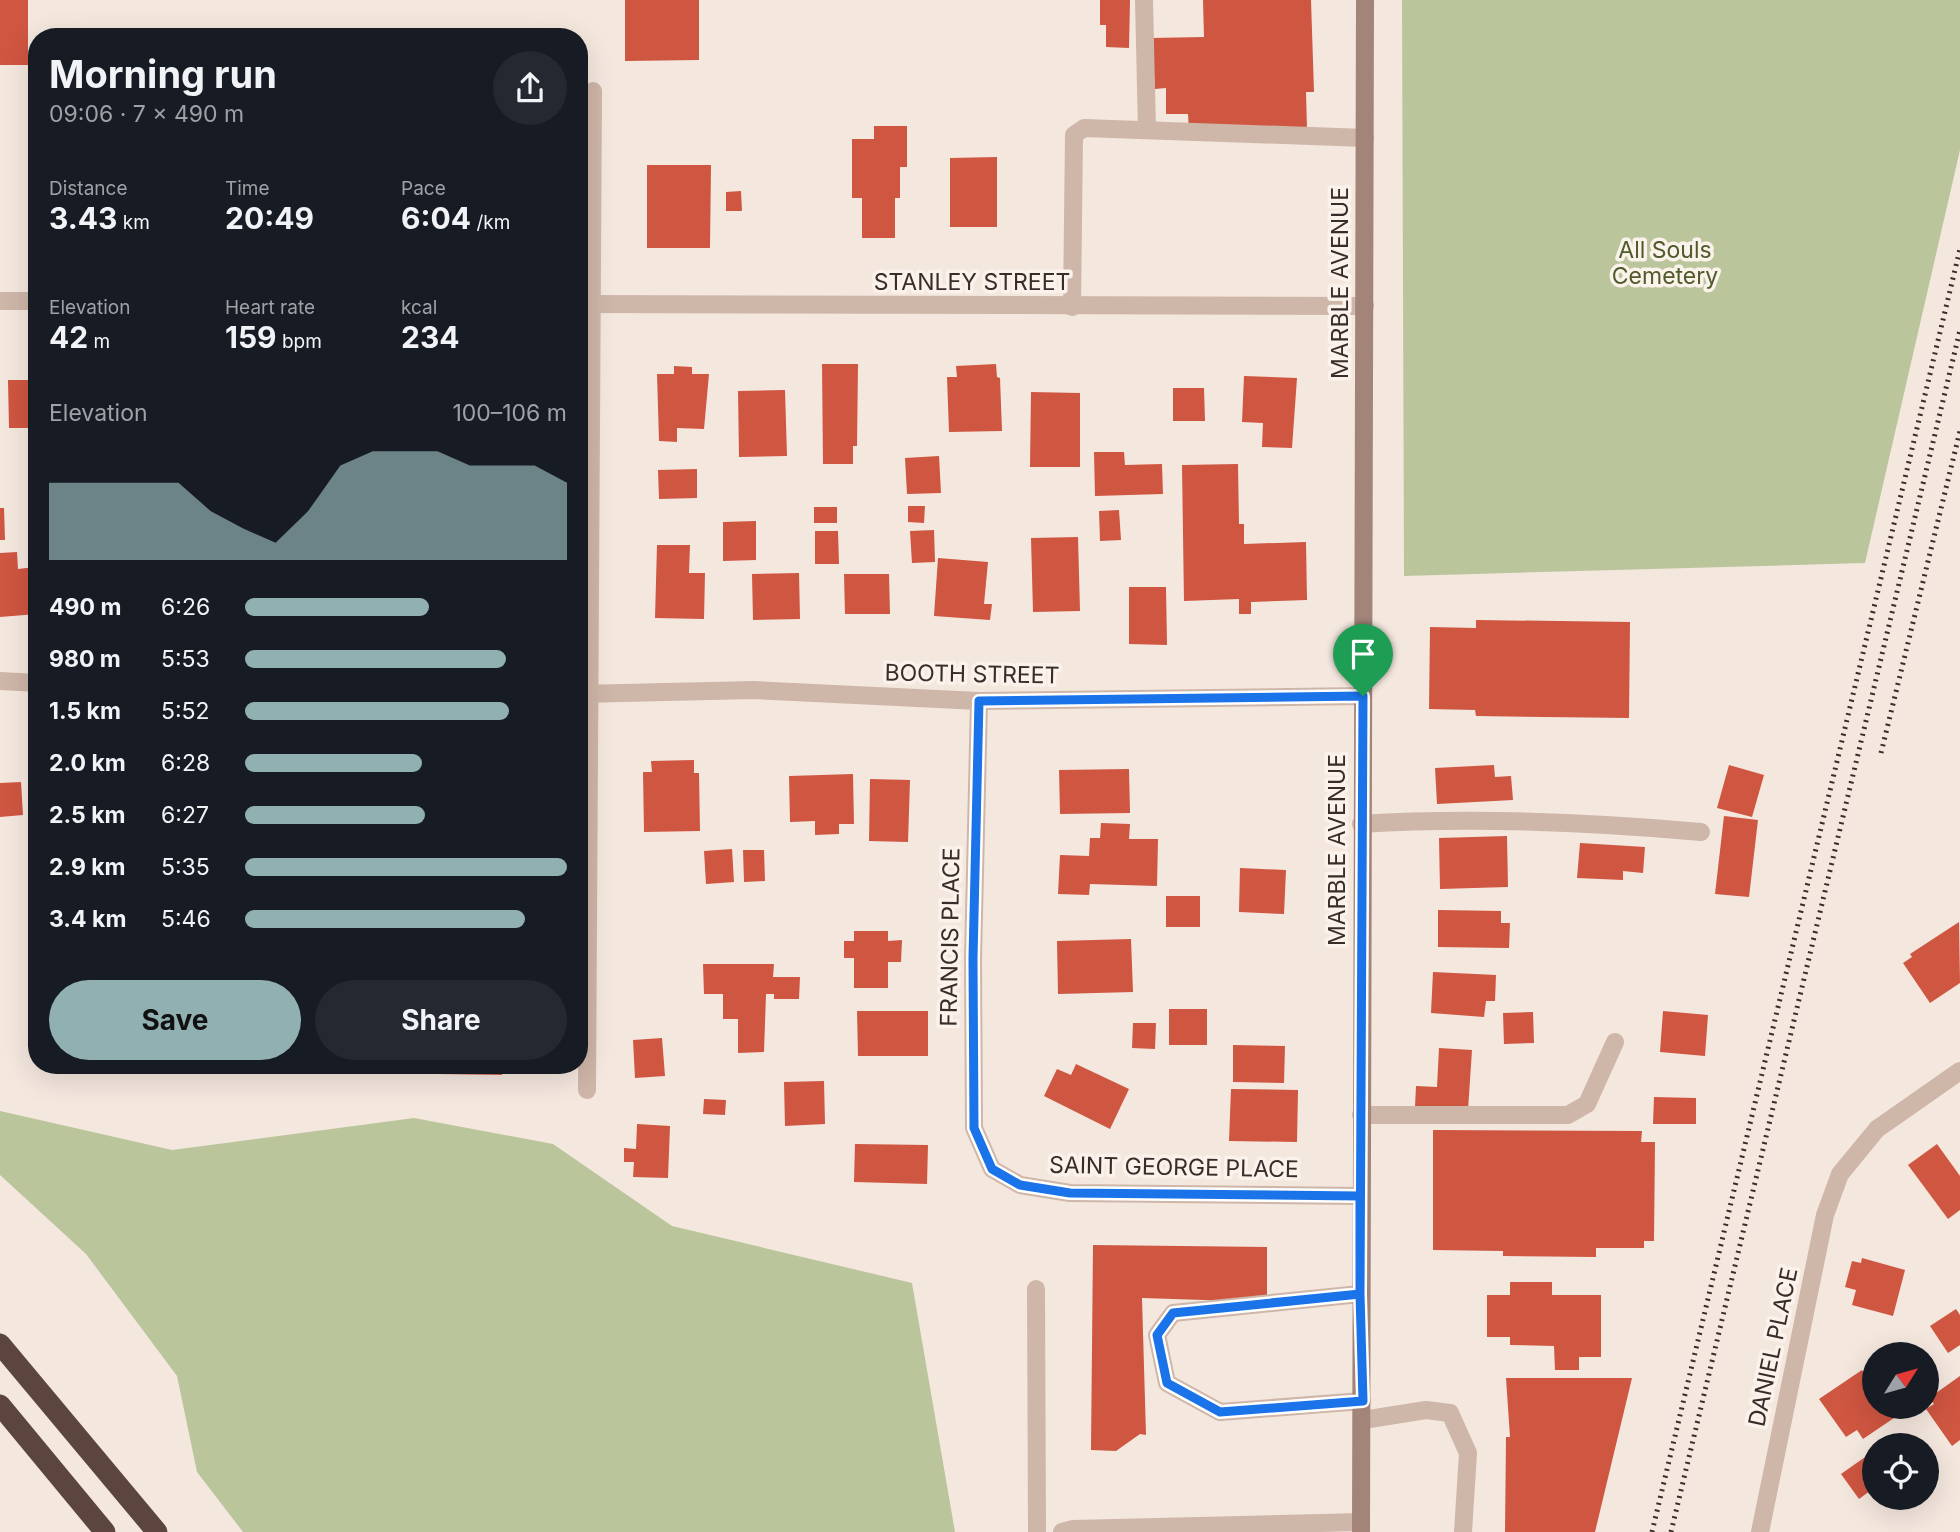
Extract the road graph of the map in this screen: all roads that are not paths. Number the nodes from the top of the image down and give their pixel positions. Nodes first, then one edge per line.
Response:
1 (1144, 0) edge
2 (1366, 0) edge
3 (593, 91) dead end
4 (1147, 130) junction
5 (1365, 138) junction
6 (588, 224) edge
7 (0, 301) edge
8 (28, 301) edge
9 (588, 304) edge
10 (1365, 306) junction
11 (1072, 307) junction
12 (0, 681) edge
13 (28, 683) edge
14 (588, 694) edge
15 (1363, 696) junction
16 (979, 701) junction
17 (1361, 824) junction
18 (1701, 832) dead end
19 (1615, 1042) dead end
20 (1960, 1071) edge
21 (587, 1074) edge
22 (587, 1090) dead end
23 (1361, 1115) junction
24 (992, 1169) joint
25 (1360, 1196) junction
26 (1036, 1289) dead end
27 (1360, 1294) junction
28 (0, 1344) edge
29 (1363, 1401) junction
30 (0, 1405) edge
31 (1363, 1420) junction
32 (1361, 1527) edge
33 (1133, 1530) edge
34 (105, 1532) edge
35 (157, 1532) edge
36 (1037, 1532) edge
37 (1062, 1532) edge
38 (1462, 1532) edge
39 (1760, 1532) edge

1 - 4 street
2 - 5 street, MARBLE AVENUE
3 - 6 street
4 - 5 street
4 - 11 street
5 - 10 street, MARBLE AVENUE
7 - 8 street
9 - 11 street, STANLEY STREET
10 - 11 street, STANLEY STREET
10 - 15 street, MARBLE AVENUE
12 - 13 street
14 - 16 street, BOOTH STREET
15 - 16 street, BOOTH STREET
15 - 17 street, MARBLE AVENUE
16 - 24 street, FRANCIS PLACE
17 - 18 street
17 - 23 street, MARBLE AVENUE
19 - 23 street
20 - 39 street, DANIEL PLACE
21 - 22 street
23 - 25 street, MARBLE AVENUE
24 - 25 street, SAINT GEORGE PLACE
25 - 27 street, MARBLE AVENUE
26 - 36 street
27 - 29 street, MARBLE AVENUE
27 - 29 street
28 - 35 highway
29 - 31 street, MARBLE AVENUE
30 - 34 highway
31 - 32 street, MARBLE AVENUE
31 - 38 street
32 - 33 street
33 - 37 street

